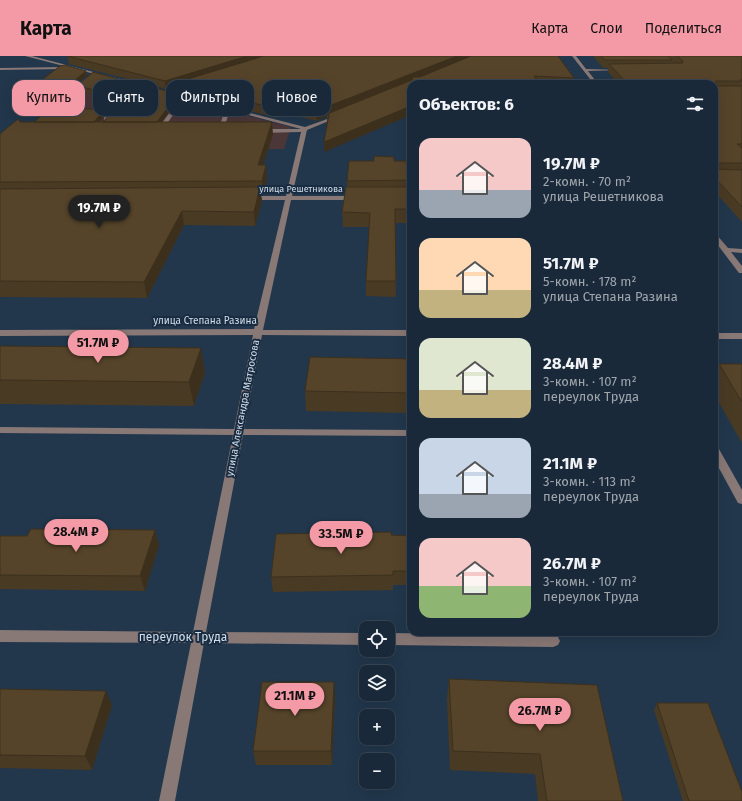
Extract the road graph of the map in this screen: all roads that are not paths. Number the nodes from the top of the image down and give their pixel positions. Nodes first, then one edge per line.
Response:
1 (27, 56) edge
2 (47, 56) edge
3 (574, 56) edge
4 (38, 58) junction
5 (23, 61) dead end
6 (15, 63) dead end
7 (0, 66) edge
8 (76, 68) junction
9 (0, 69) edge
10 (585, 70) junction
11 (624, 70) edge
12 (94, 73) junction
13 (121, 80) edge
14 (593, 80) edge
15 (161, 90) edge
16 (166, 91) edge
17 (348, 111) edge
18 (254, 115) edge
19 (109, 116) edge
20 (170, 116) edge
21 (225, 116) edge
22 (36, 122) edge
23 (101, 125) edge
24 (305, 130) junction
25 (151, 131) edge
26 (159, 131) junction
27 (166, 131) edge
28 (212, 131) edge
29 (220, 131) junction
30 (228, 131) edge
31 (258, 131) edge
32 (240, 198) edge
33 (288, 198) junction
34 (365, 198) edge
35 (718, 240) edge
36 (726, 250) junction
37 (742, 250) edge
38 (742, 271) edge
39 (258, 332) junction
40 (0, 333) edge
41 (407, 333) edge
42 (718, 336) edge
43 (742, 336) edge
44 (0, 430) edge
45 (238, 432) junction
46 (407, 433) edge
47 (718, 456) edge
48 (742, 500) edge
49 (0, 636) edge
50 (200, 637) junction
51 (359, 639) edge
52 (395, 639) edge
53 (553, 640) dead end
54 (167, 801) edge

1 - 4 street
2 - 4 street
3 - 10 street
4 - 5 street
4 - 8 street
6 - 7 street
8 - 9 street
8 - 12 street
10 - 11 street
10 - 14 street
12 - 13 street
12 - 22 street
15 - 16 street
17 - 24 street
18 - 24 street
19 - 23 street
20 - 26 street
21 - 29 street
24 - 31 street
24 - 33 street, улица Александра Матросова
25 - 26 street
26 - 27 street
28 - 29 street
29 - 30 street
32 - 33 street, улица Решетникова
33 - 34 street, улица Решетникова
33 - 39 street, улица Александра Матросова
35 - 36 street
36 - 37 street
36 - 38 street
39 - 40 street, улица Степана Разина
39 - 41 street, улица Степана Разина
39 - 45 street, улица Александра Матросова
42 - 43 street
44 - 45 street
45 - 46 street
45 - 50 street, улица Александра Матросова
47 - 48 street
49 - 50 street, переулок Труда
50 - 51 street, переулок Труда
50 - 54 street, улица Александра Матросова
52 - 53 street

